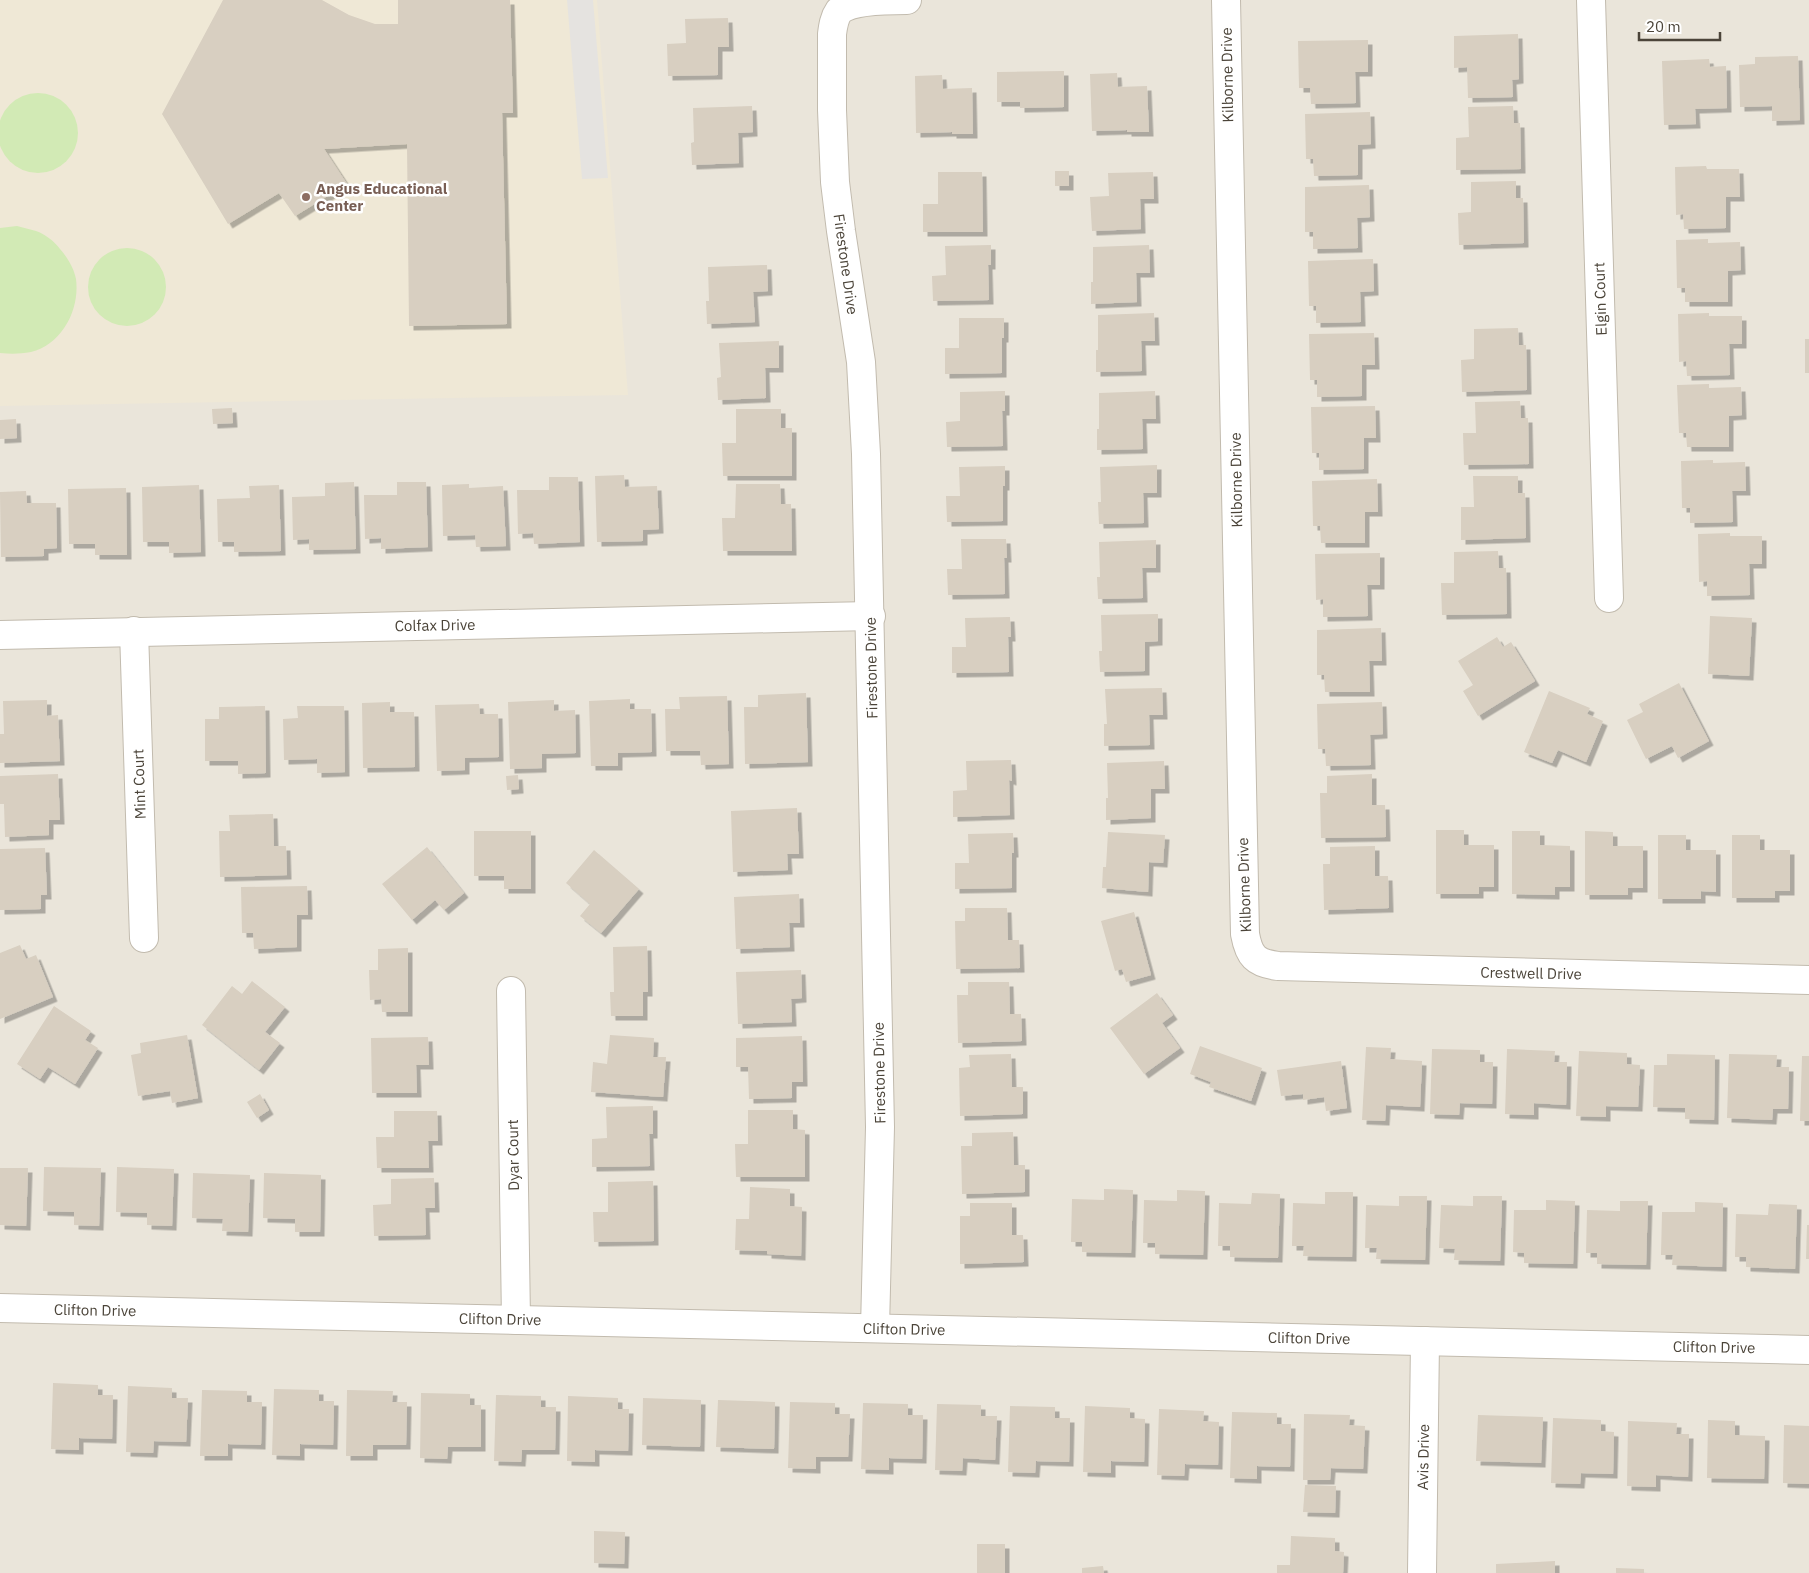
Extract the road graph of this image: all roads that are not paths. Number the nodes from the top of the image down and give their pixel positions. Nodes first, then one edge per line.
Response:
1 (907, 0) edge
2 (1226, 0) edge
3 (1591, 0) edge
4 (1608, 598) dead end
5 (871, 616) junction
6 (134, 631) junction
7 (0, 634) edge
8 (144, 938) dead end
9 (1254, 958) joint
10 (1809, 980) edge
11 (511, 991) dead end
12 (0, 1308) edge
13 (516, 1320) junction
14 (875, 1328) junction
15 (1425, 1341) junction
16 (1809, 1350) edge
17 (1422, 1573) edge

1 - 5 street, Firestone Drive
2 - 9 street, Kilborne Drive
3 - 4 street, Elgin Court
5 - 6 street, Colfax Drive
5 - 14 street, Firestone Drive
6 - 7 street, Colfax Drive
6 - 8 street, Mint Court
9 - 10 street, Crestwell Drive
11 - 13 street, Dyar Court
12 - 13 street, Clifton Drive
13 - 14 street, Clifton Drive
14 - 15 street, Clifton Drive
15 - 16 street, Clifton Drive
15 - 17 street, Avis Drive

